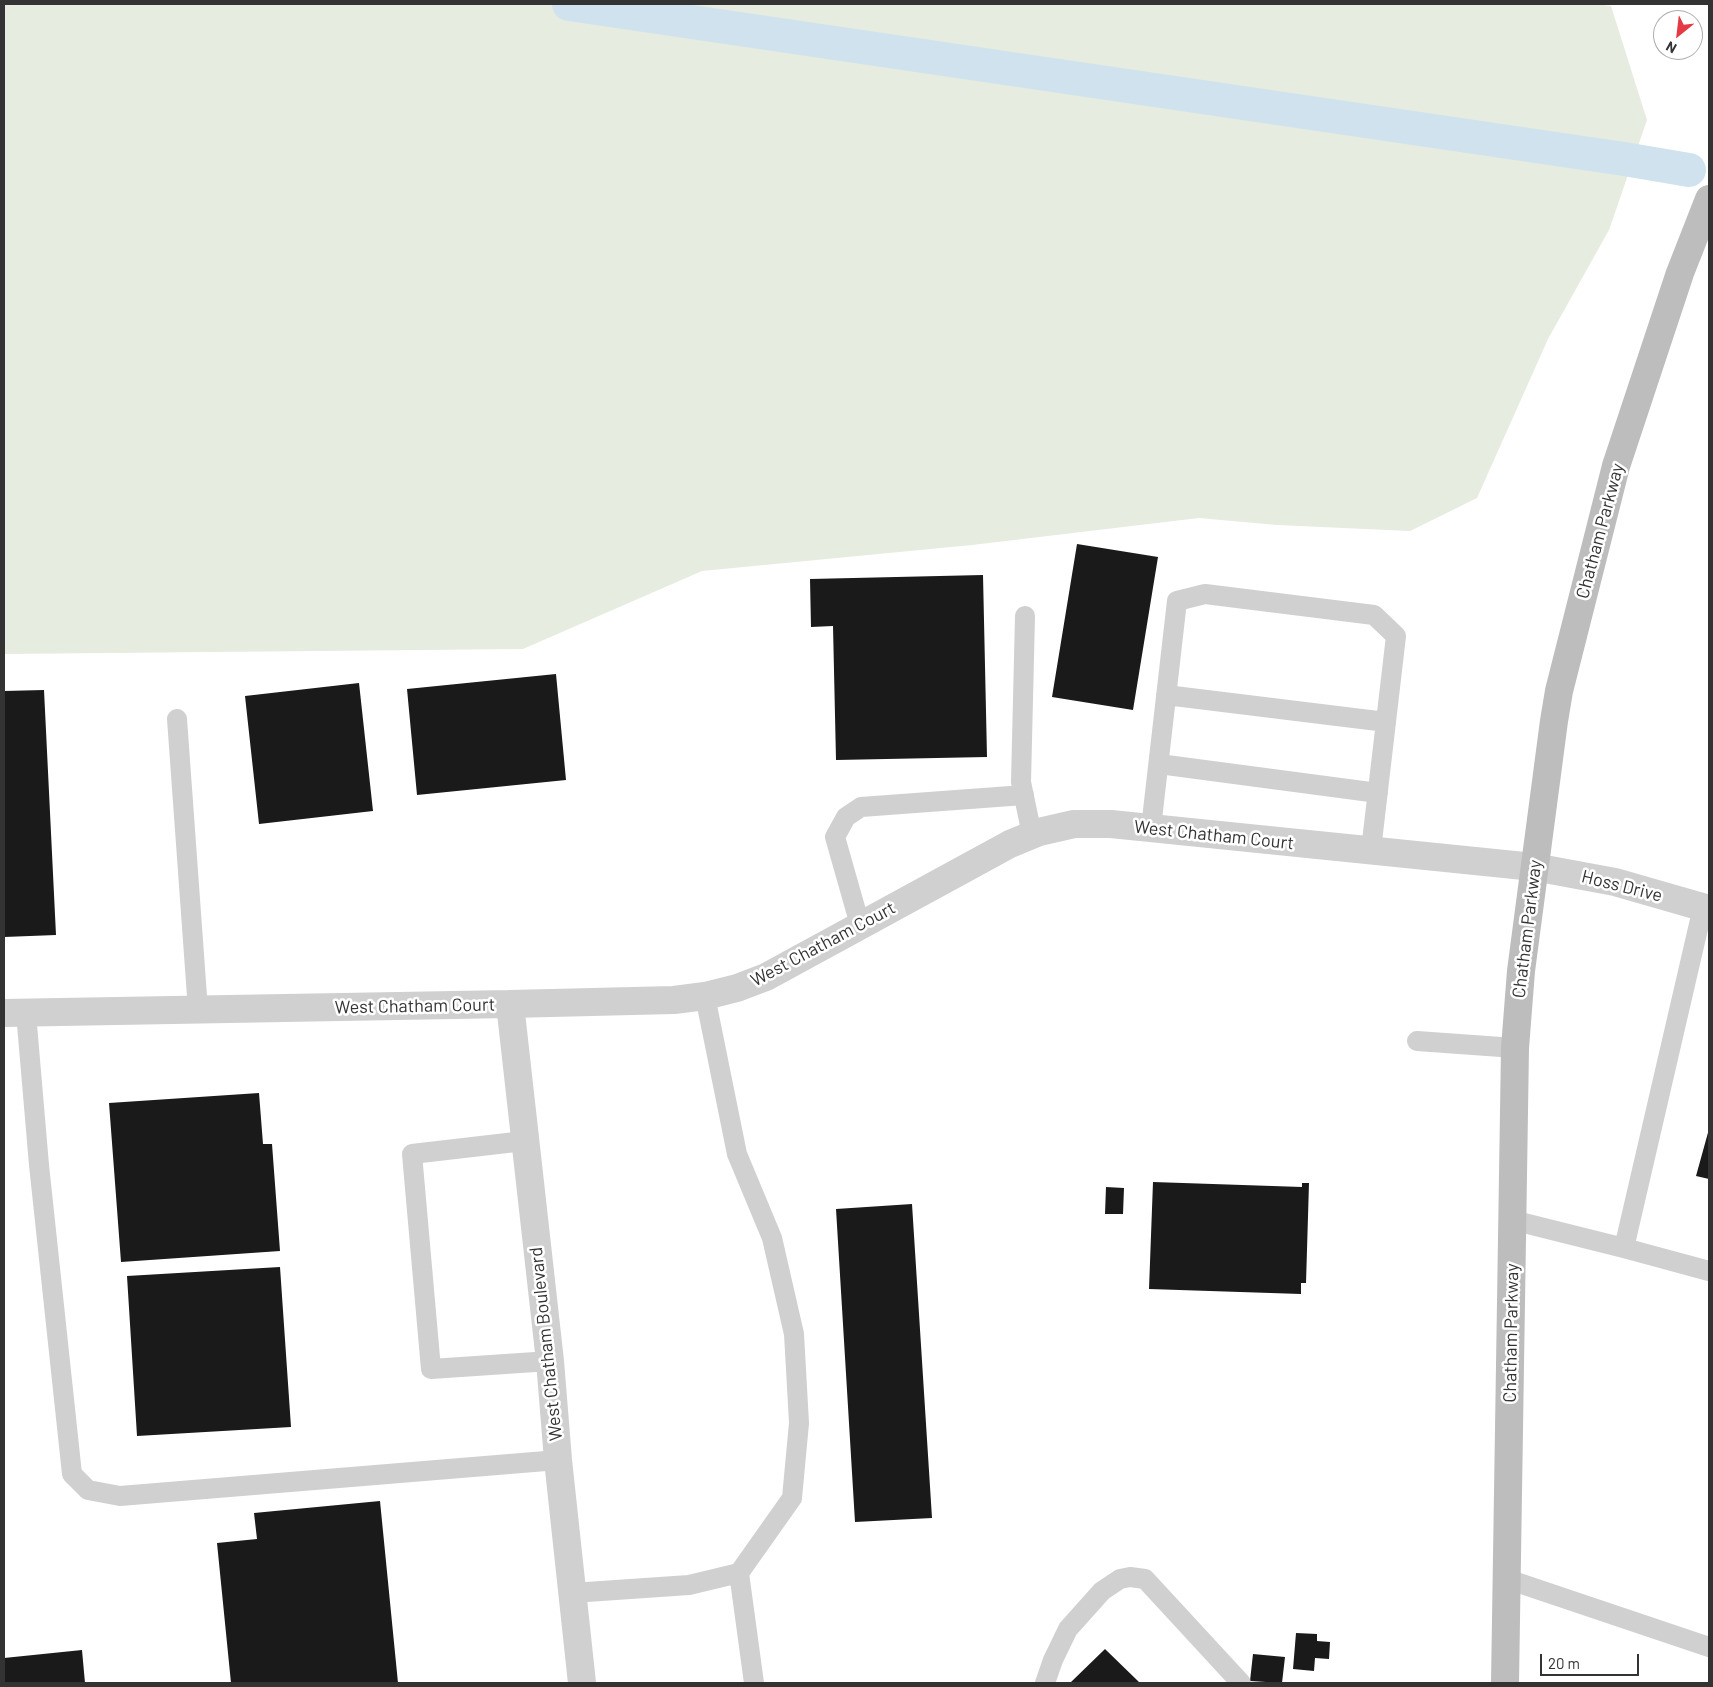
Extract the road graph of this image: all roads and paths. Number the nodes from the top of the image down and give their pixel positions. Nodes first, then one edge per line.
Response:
1 (1709, 199) edge
2 (1025, 616) dead end
3 (1166, 695) junction
4 (177, 719) dead end
5 (1386, 722) junction
6 (1159, 764) junction
7 (1378, 793) junction
8 (1024, 795) junction
9 (1152, 828) junction
10 (1032, 835) junction
11 (1371, 850) junction
12 (1534, 867) junction
13 (1706, 908) edge
14 (860, 925) junction
15 (705, 996) junction
16 (510, 1004) junction
17 (198, 1010) junction
18 (15, 1013) edge
19 (1417, 1042) dead end
20 (1515, 1048) junction
21 (524, 1141) junction
22 (1512, 1220) junction
23 (1624, 1248) junction
24 (1709, 1271) edge
25 (550, 1361) junction
26 (558, 1460) junction
27 (739, 1573) junction
28 (1507, 1579) junction
29 (572, 1593) junction
30 (1709, 1647) edge
31 (582, 1683) edge
32 (754, 1683) edge
33 (1044, 1683) edge
34 (1241, 1683) edge
35 (1505, 1683) edge

1 - 12 main road, Chatham Parkway
2 - 8 lane
3 - 5 lane
3 - 5 lane
3 - 6 lane
4 - 17 lane
5 - 7 lane
6 - 7 lane
6 - 9 lane
7 - 11 lane
8 - 10 lane
8 - 14 lane
9 - 10 street, West Chatham Court
9 - 11 street, West Chatham Court
10 - 14 street, West Chatham Court
11 - 12 street, West Chatham Court
12 - 13 street, Hoss Drive
12 - 20 main road, Chatham Parkway
13 - 23 lane
14 - 15 street, West Chatham Court
15 - 16 street, West Chatham Court
15 - 27 lane
16 - 17 street, West Chatham Court
16 - 21 street, West Chatham Boulevard
17 - 18 street, West Chatham Court
18 - 26 lane
19 - 20 lane
20 - 22 main road, Chatham Parkway
21 - 25 street, West Chatham Boulevard
21 - 25 lane
22 - 23 lane
22 - 28 main road, Chatham Parkway
23 - 24 lane
25 - 26 street, West Chatham Boulevard
26 - 29 street, West Chatham Boulevard
27 - 29 lane
27 - 32 lane
28 - 30 lane
28 - 35 main road, Chatham Parkway
29 - 31 street, West Chatham Boulevard
33 - 34 lane

